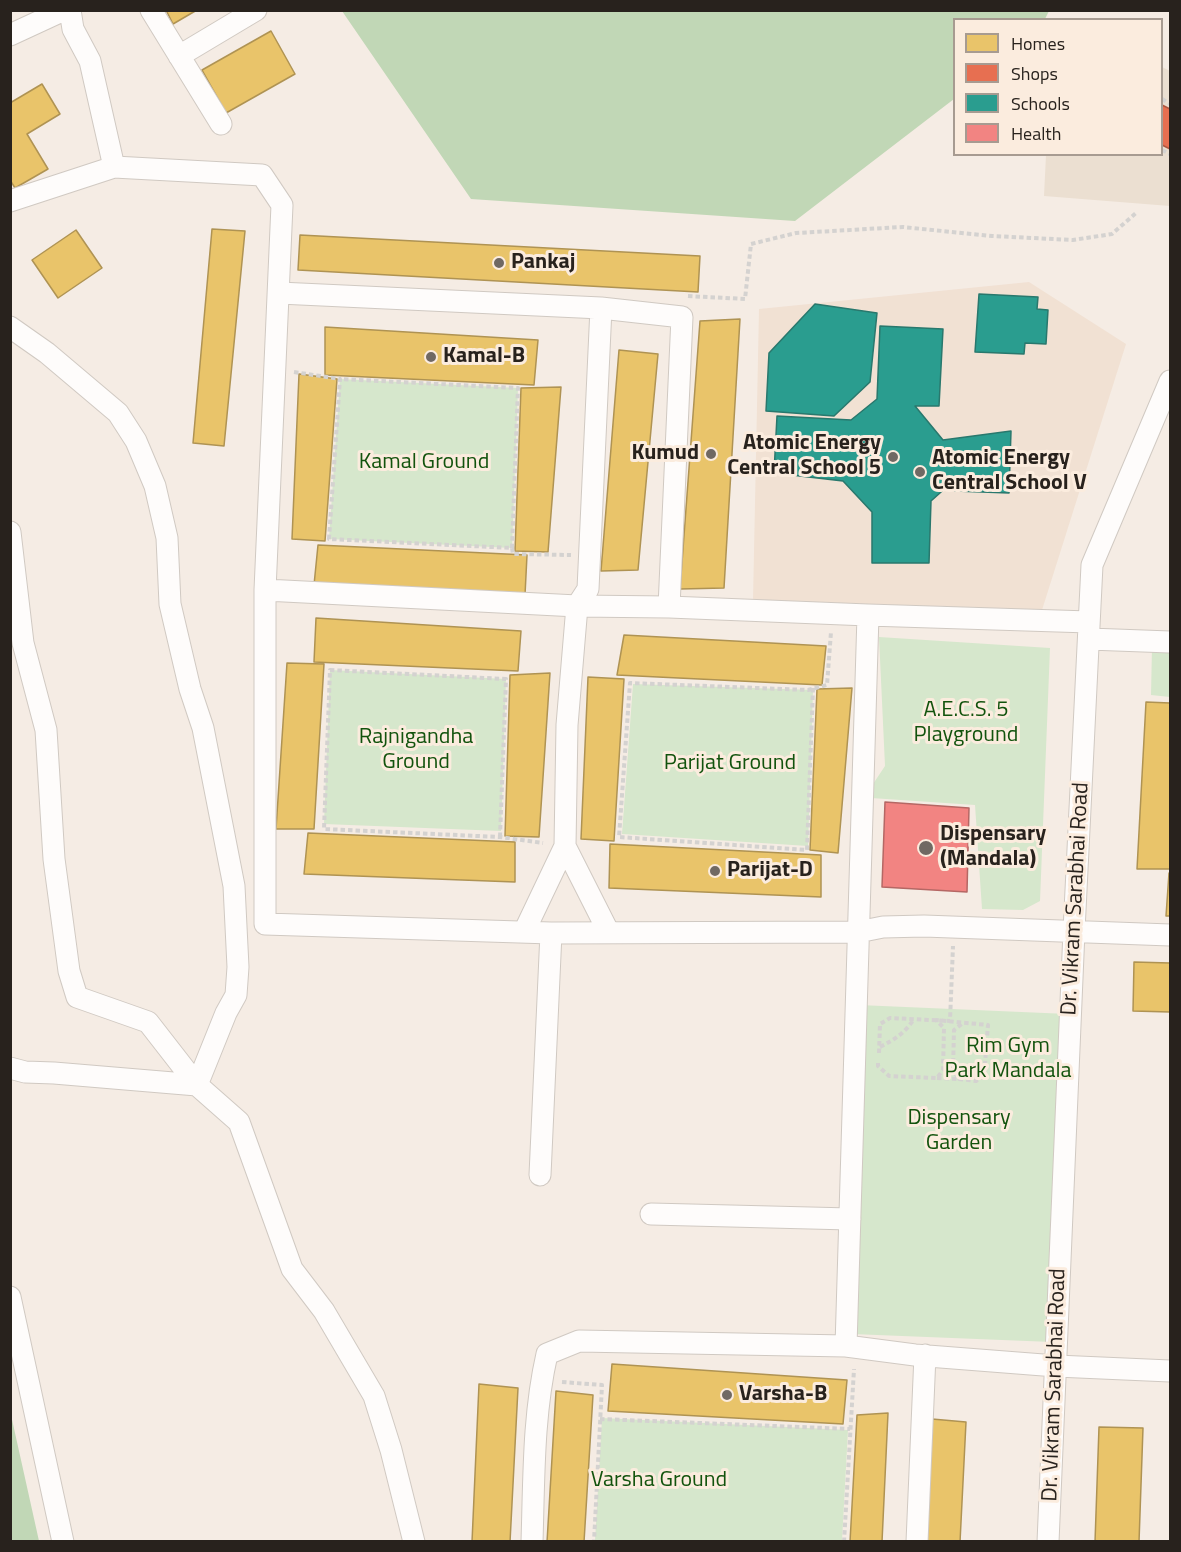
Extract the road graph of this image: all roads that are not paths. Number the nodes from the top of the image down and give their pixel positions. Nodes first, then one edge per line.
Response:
1 (64, 10) edge
2 (70, 10) edge
3 (151, 10) edge
4 (256, 10) edge
5 (10, 36) edge
6 (179, 56) junction
7 (220, 124) dead end
8 (114, 167) junction
9 (10, 201) edge
10 (279, 293) junction
11 (601, 309) junction
12 (10, 327) edge
13 (1170, 381) edge
14 (10, 532) edge
15 (265, 590) junction
16 (577, 606) junction
17 (669, 606) junction
18 (868, 615) junction
19 (1089, 630) junction
20 (1170, 642) edge
21 (565, 846) junction
22 (1074, 931) junction
23 (524, 932) junction
24 (858, 932) junction
25 (551, 933) junction
26 (609, 933) junction
27 (1170, 935) edge
28 (10, 1068) edge
29 (197, 1085) junction
30 (540, 1175) dead end
31 (651, 1214) dead end
32 (850, 1219) junction
33 (10, 1297) edge
34 (850, 1347) junction
35 (926, 1355) junction
36 (1056, 1366) junction
37 (18, 1367) edge
38 (1170, 1371) edge
39 (63, 1542) edge
40 (414, 1542) edge
41 (532, 1542) edge
42 (917, 1542) edge
43 (1048, 1542) edge

1 - 5 street
2 - 8 street
3 - 6 street
4 - 6 street
6 - 7 street
8 - 9 street
8 - 10 street
10 - 11 street
10 - 15 street
11 - 16 street
11 - 17 street
12 - 29 street
13 - 19 street, Dr. Vikram Sarabhai Road
14 - 29 street
15 - 16 street
15 - 23 street
16 - 17 street
16 - 21 street
17 - 18 street
18 - 19 street
18 - 24 street
19 - 20 street
19 - 22 street, Dr. Vikram Sarabhai Road
21 - 23 street
21 - 26 street
22 - 24 street
22 - 27 street
22 - 36 street, Dr. Vikram Sarabhai Road
23 - 25 street
24 - 26 street
24 - 32 street
25 - 26 street
25 - 30 street
28 - 29 street
29 - 40 street
31 - 32 street
32 - 34 street
33 - 37 street
34 - 35 street
34 - 41 street
35 - 36 street
35 - 42 street
36 - 38 street
36 - 43 street, Dr. Vikram Sarabhai Road
37 - 39 street

